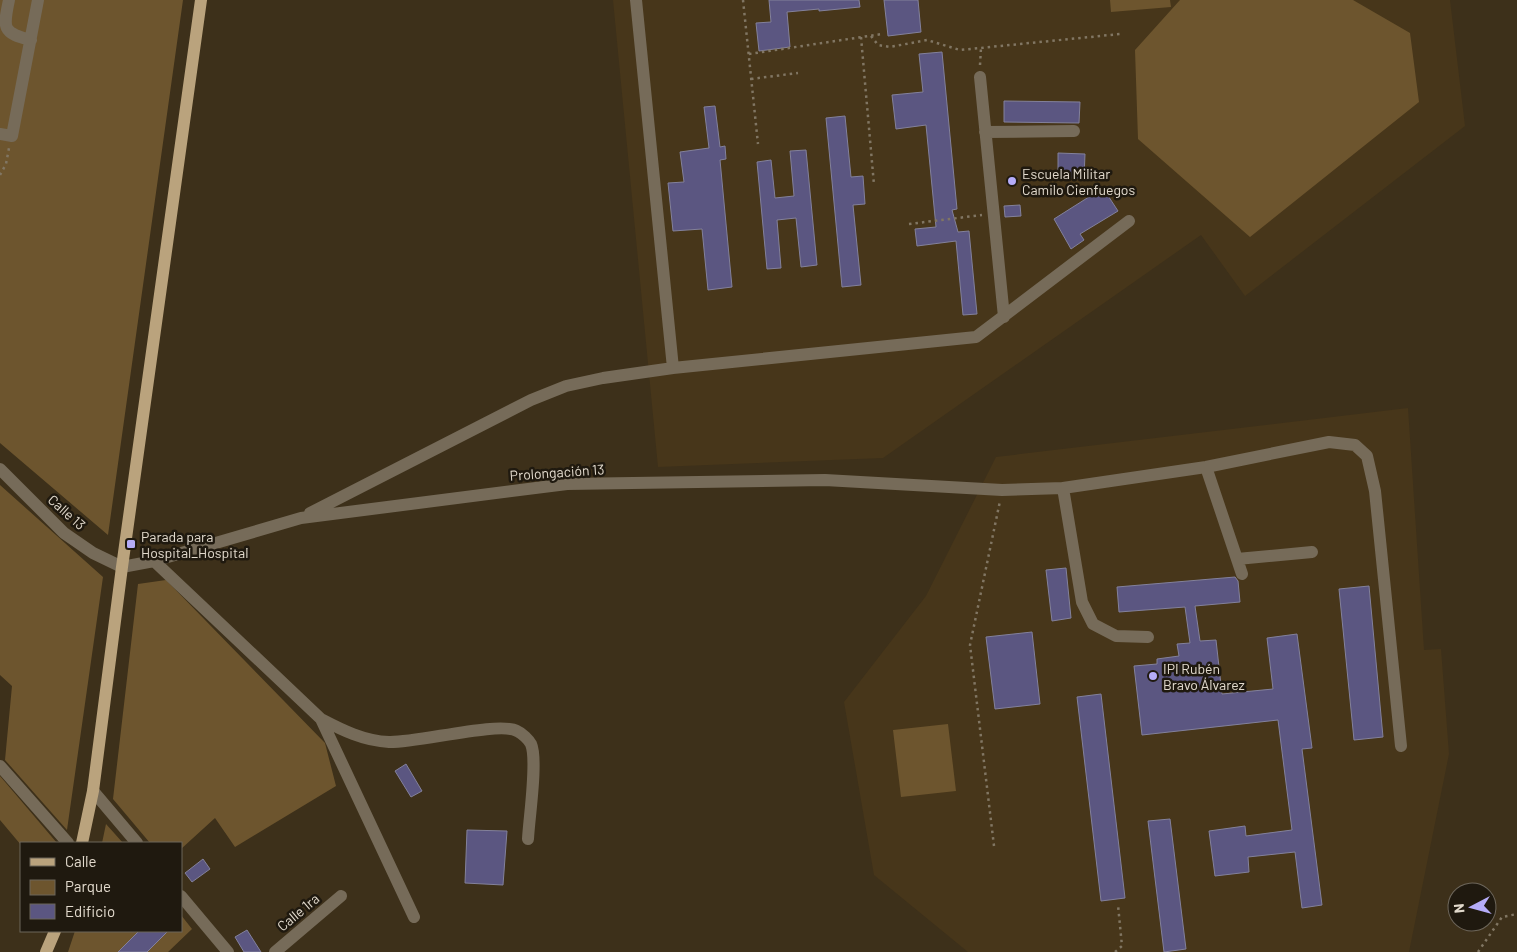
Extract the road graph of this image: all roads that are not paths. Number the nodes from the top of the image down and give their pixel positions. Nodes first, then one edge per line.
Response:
1 (9, 0) edge
2 (38, 0) edge
3 (202, 0) edge
4 (636, 0) edge
5 (31, 40) junction
6 (980, 77) road end
7 (1074, 131) dead end
8 (985, 132) junction
9 (6, 135) edge
10 (1129, 221) dead end
11 (1004, 316) junction
12 (673, 368) junction
13 (1206, 467) junction
14 (0, 469) edge
15 (1063, 488) junction
16 (301, 518) junction
17 (1312, 552) dead end
18 (1236, 559) junction
19 (154, 561) junction
20 (122, 567) junction
21 (1242, 574) dead end
22 (1148, 637) dead end
23 (320, 720) junction
24 (1402, 746) dead end
25 (0, 766) edge
26 (93, 791) junction
27 (528, 838) dead end
28 (67, 842) edge
29 (82, 842) edge
30 (136, 842) edge
31 (341, 896) dead end
32 (182, 897) edge
33 (414, 917) dead end
34 (55, 932) edge
35 (47, 951) edge
36 (228, 952) edge
37 (274, 952) edge

1 - 5 street
2 - 5 street
3 - 20 main road
4 - 12 street
5 - 9 street
6 - 8 street
7 - 8 street
8 - 11 street
10 - 11 street
11 - 12 street
12 - 16 street
13 - 15 street, Prolongación 13
13 - 18 street
13 - 24 street, Prolongación 13
14 - 20 street, Calle 13
15 - 16 street, Prolongación 13
15 - 22 street
16 - 19 street, Prolongación 13
17 - 18 street
18 - 21 street
19 - 20 street, Prolongación 13
19 - 23 street
20 - 26 main road
23 - 27 street
23 - 33 street
25 - 28 street
26 - 29 main road
26 - 30 street
31 - 37 street, Calle 1ra
32 - 36 street
34 - 35 main road

